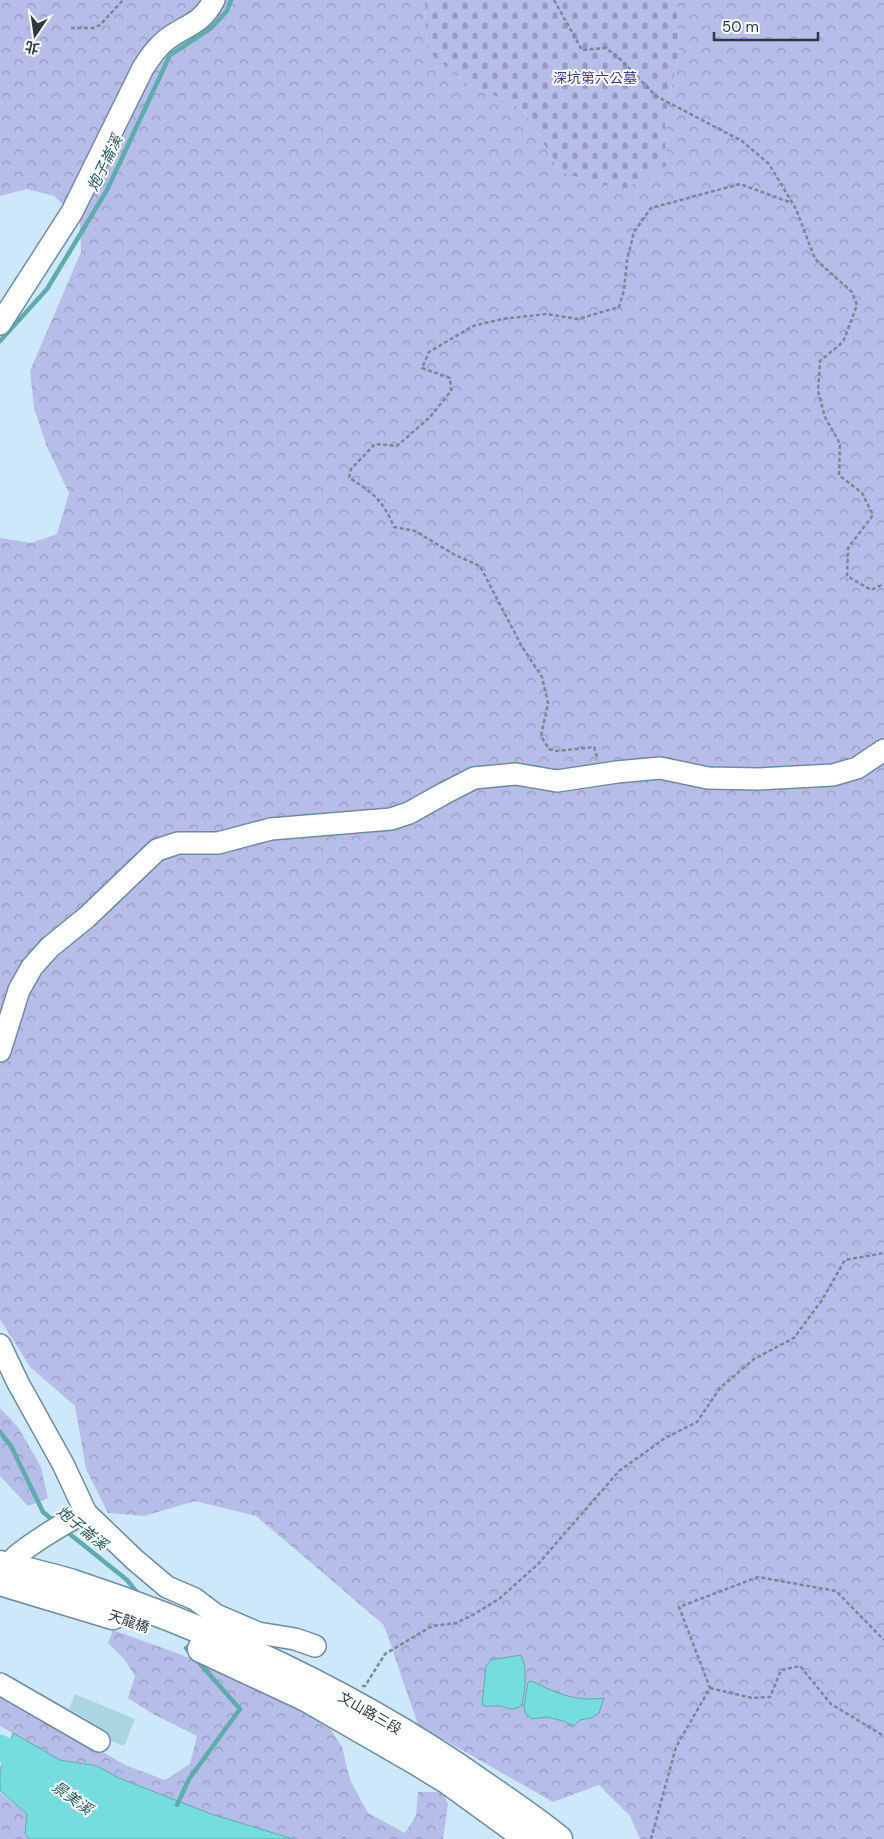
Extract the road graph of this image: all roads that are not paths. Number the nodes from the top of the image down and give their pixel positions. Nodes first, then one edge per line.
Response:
1 (214, 0) edge
2 (0, 324) edge
3 (884, 750) edge
4 (0, 1051) edge
5 (0, 1345) edge
6 (81, 1515) junction
7 (2, 1573) edge
8 (170, 1627) junction
9 (314, 1646) dead end
10 (0, 1684) edge
11 (99, 1741) dead end
12 (422, 1754) junction
13 (528, 1839) edge
14 (559, 1839) edge

1 - 2 street
3 - 4 street
5 - 6 street
6 - 7 street
6 - 9 street
7 - 8 main road, 天龍橋
8 - 12 main road, 文山路三段
8 - 12 main road, 文山路三段
10 - 11 street
12 - 13 main road, 文山路三段
12 - 14 main road, 文山路三段

